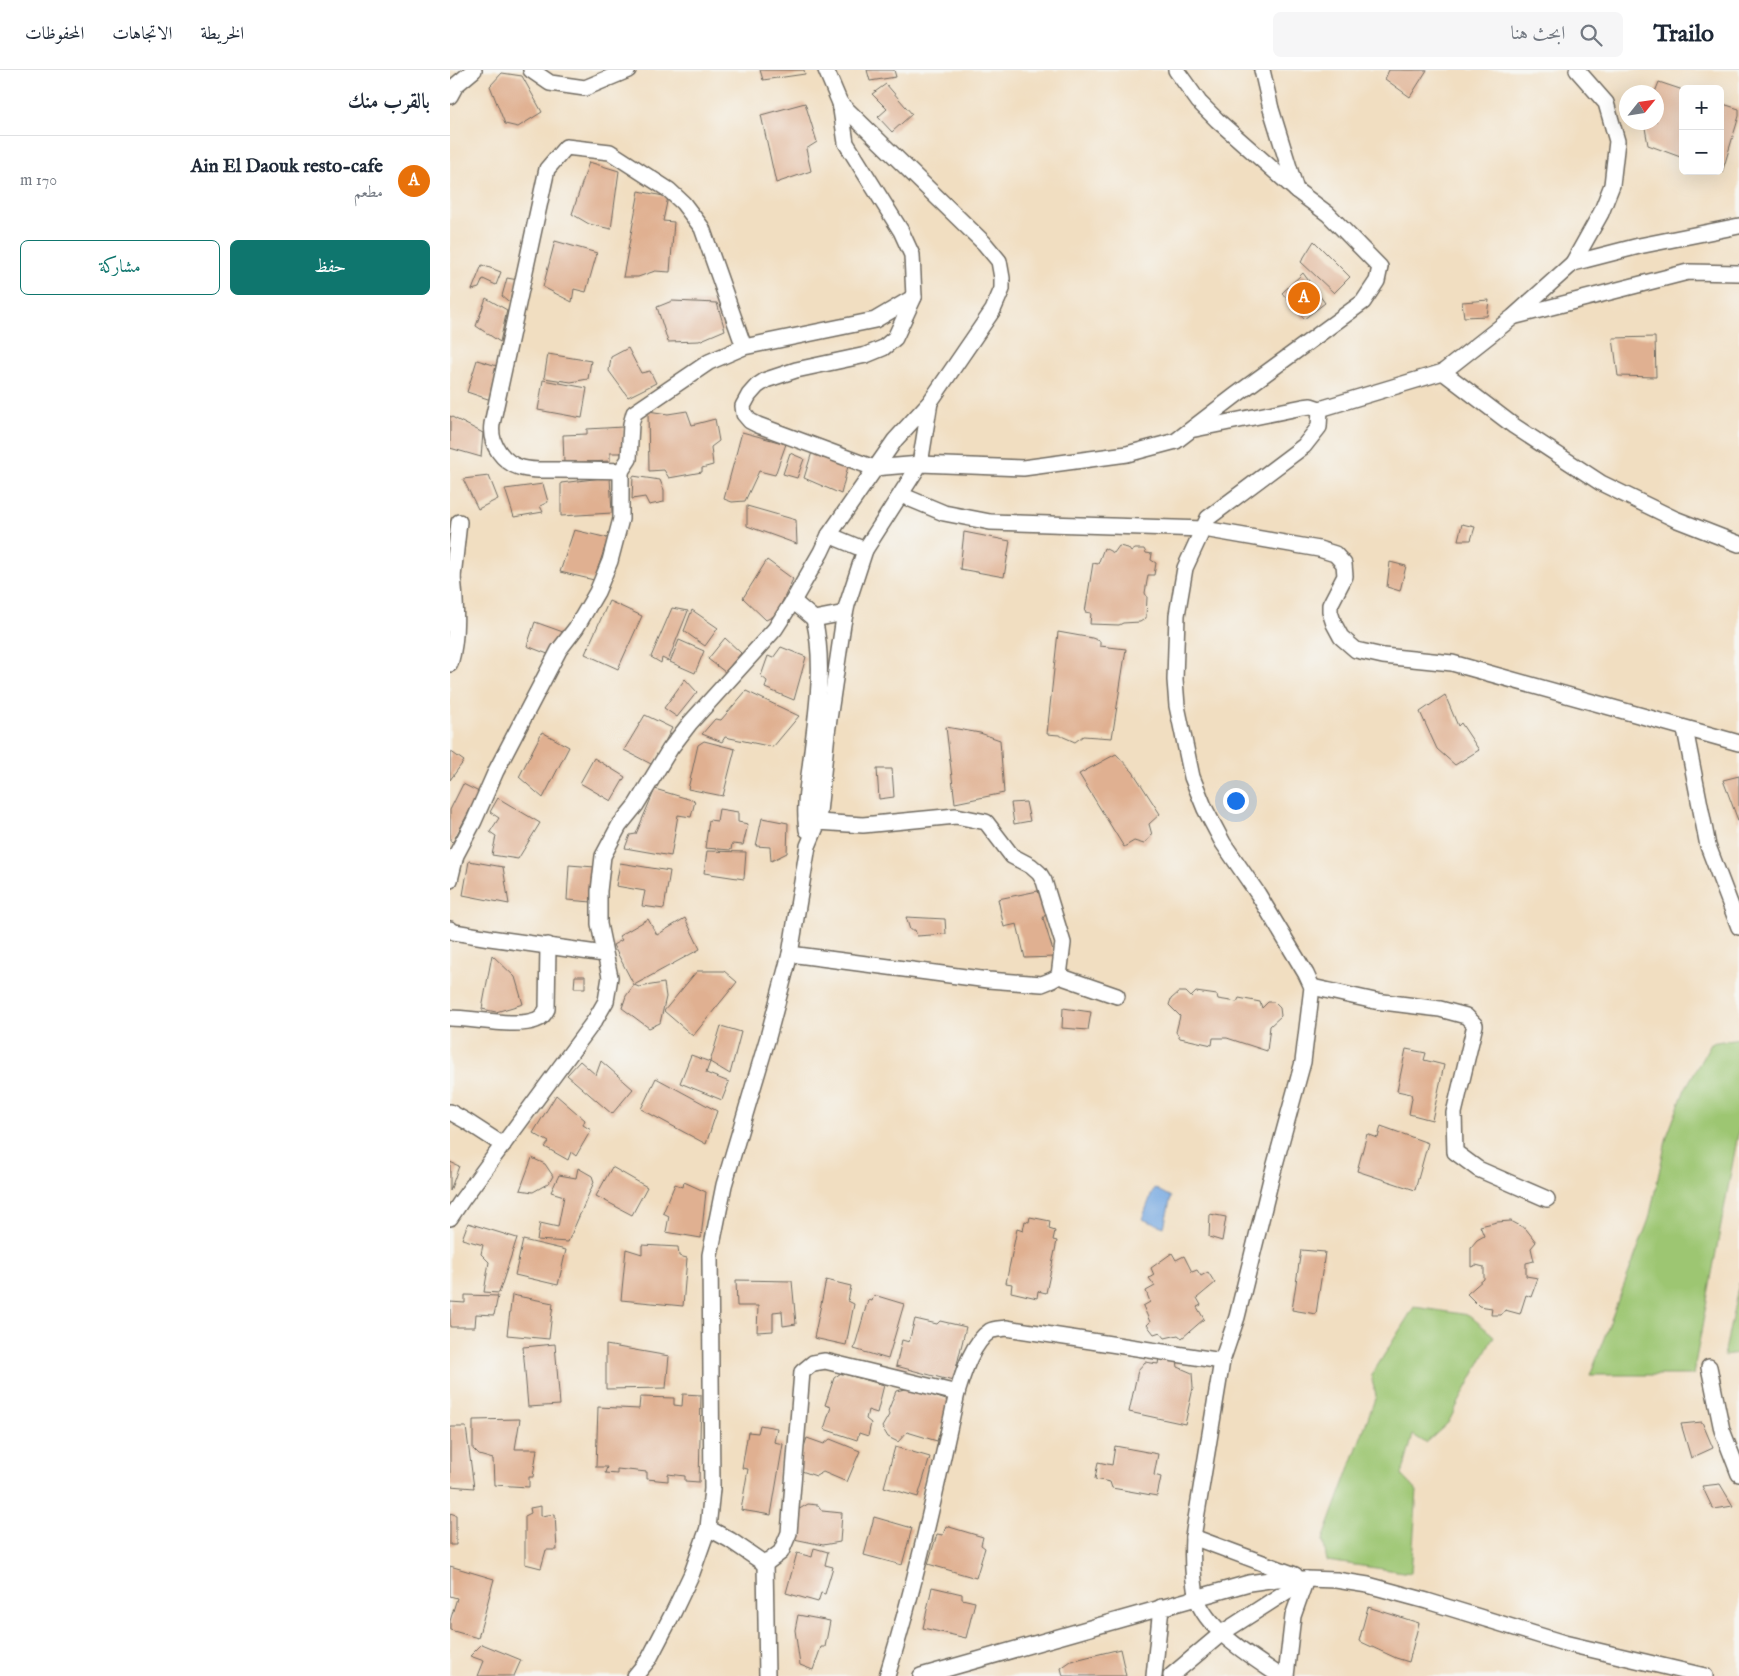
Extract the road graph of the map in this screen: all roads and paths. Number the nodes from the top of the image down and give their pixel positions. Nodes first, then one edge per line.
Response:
1 (474, 70) edge
2 (531, 70) edge
3 (628, 70) edge
4 (826, 70) edge
5 (1176, 70) edge
6 (1262, 70) edge
7 (1577, 70) edge
8 (450, 96) edge
9 (840, 102) junction
10 (1296, 190) junction
11 (1739, 226) edge
12 (1573, 263) junction
13 (1739, 273) edge
14 (914, 296) junction
15 (1512, 317) junction
16 (744, 347) junction
17 (1443, 372) junction
18 (930, 402) junction
19 (1320, 409) junction
20 (1191, 430) junction
21 (920, 464) junction
22 (874, 468) junction
23 (621, 471) junction
24 (900, 495) junction
25 (459, 522) dead end
26 (1204, 529) junction
27 (829, 535) junction
28 (1739, 544) edge
29 (865, 550) junction
30 (452, 578) edge
31 (793, 601) junction
32 (845, 613) junction
33 (814, 619) junction
34 (450, 664) edge
35 (1685, 729) junction
36 (1739, 743) edge
37 (812, 821) junction
38 (450, 880) edge
39 (1739, 927) edge
40 (450, 929) edge
41 (548, 945) junction
42 (604, 954) junction
43 (790, 954) junction
44 (1059, 976) junction
45 (1312, 987) junction
46 (1117, 996) dead end
47 (450, 1018) edge
48 (450, 1112) edge
49 (503, 1145) junction
50 (1547, 1199) dead end
51 (450, 1218) edge
52 (1222, 1361) junction
53 (1709, 1367) dead end
54 (957, 1394) junction
55 (1739, 1474) edge
56 (708, 1528) junction
57 (1193, 1537) junction
58 (765, 1564) junction
59 (1306, 1579) junction
60 (1197, 1598) junction
61 (1160, 1607) junction
62 (1222, 1633) junction
63 (1687, 1674) edge
64 (635, 1676) edge
65 (767, 1676) edge
66 (887, 1676) edge
67 (921, 1676) edge
68 (1154, 1676) edge
69 (1171, 1676) edge
70 (1280, 1676) edge
71 (1286, 1676) edge
72 (1705, 1676) edge

1 - 8 street
2 - 3 street
4 - 9 street
5 - 10 street
6 - 10 street
7 - 12 street
9 - 14 street
9 - 18 street
10 - 20 street
11 - 12 street
12 - 15 street
13 - 15 street
14 - 16 street
14 - 22 street
15 - 17 street
16 - 23 street
16 - 23 street
17 - 19 street
17 - 28 street
18 - 21 street
18 - 22 street
19 - 20 street
19 - 26 street
20 - 21 street
21 - 22 street
21 - 24 street
22 - 27 street
23 - 38 street
24 - 26 street
24 - 29 street
25 - 30 street
26 - 35 street
26 - 45 street
27 - 29 street
27 - 31 street
29 - 32 street
30 - 34 street
31 - 33 street
31 - 42 street
32 - 33 street
32 - 37 street
33 - 37 street
35 - 36 street
35 - 39 street
37 - 43 street
37 - 44 street
40 - 41 street
41 - 42 street
41 - 47 street
42 - 49 street
43 - 44 street
43 - 56 street
44 - 46 street
45 - 50 street
45 - 52 street
48 - 49 street
49 - 51 street
52 - 54 street
52 - 57 street
53 - 55 street
54 - 58 street
54 - 66 street
56 - 58 street
56 - 64 street
57 - 59 street
57 - 60 street
58 - 65 street
59 - 60 street
59 - 62 street
59 - 63 street
59 - 71 street
60 - 61 street
60 - 62 street
61 - 67 street
61 - 68 street
62 - 69 street
62 - 70 street
63 - 72 street

